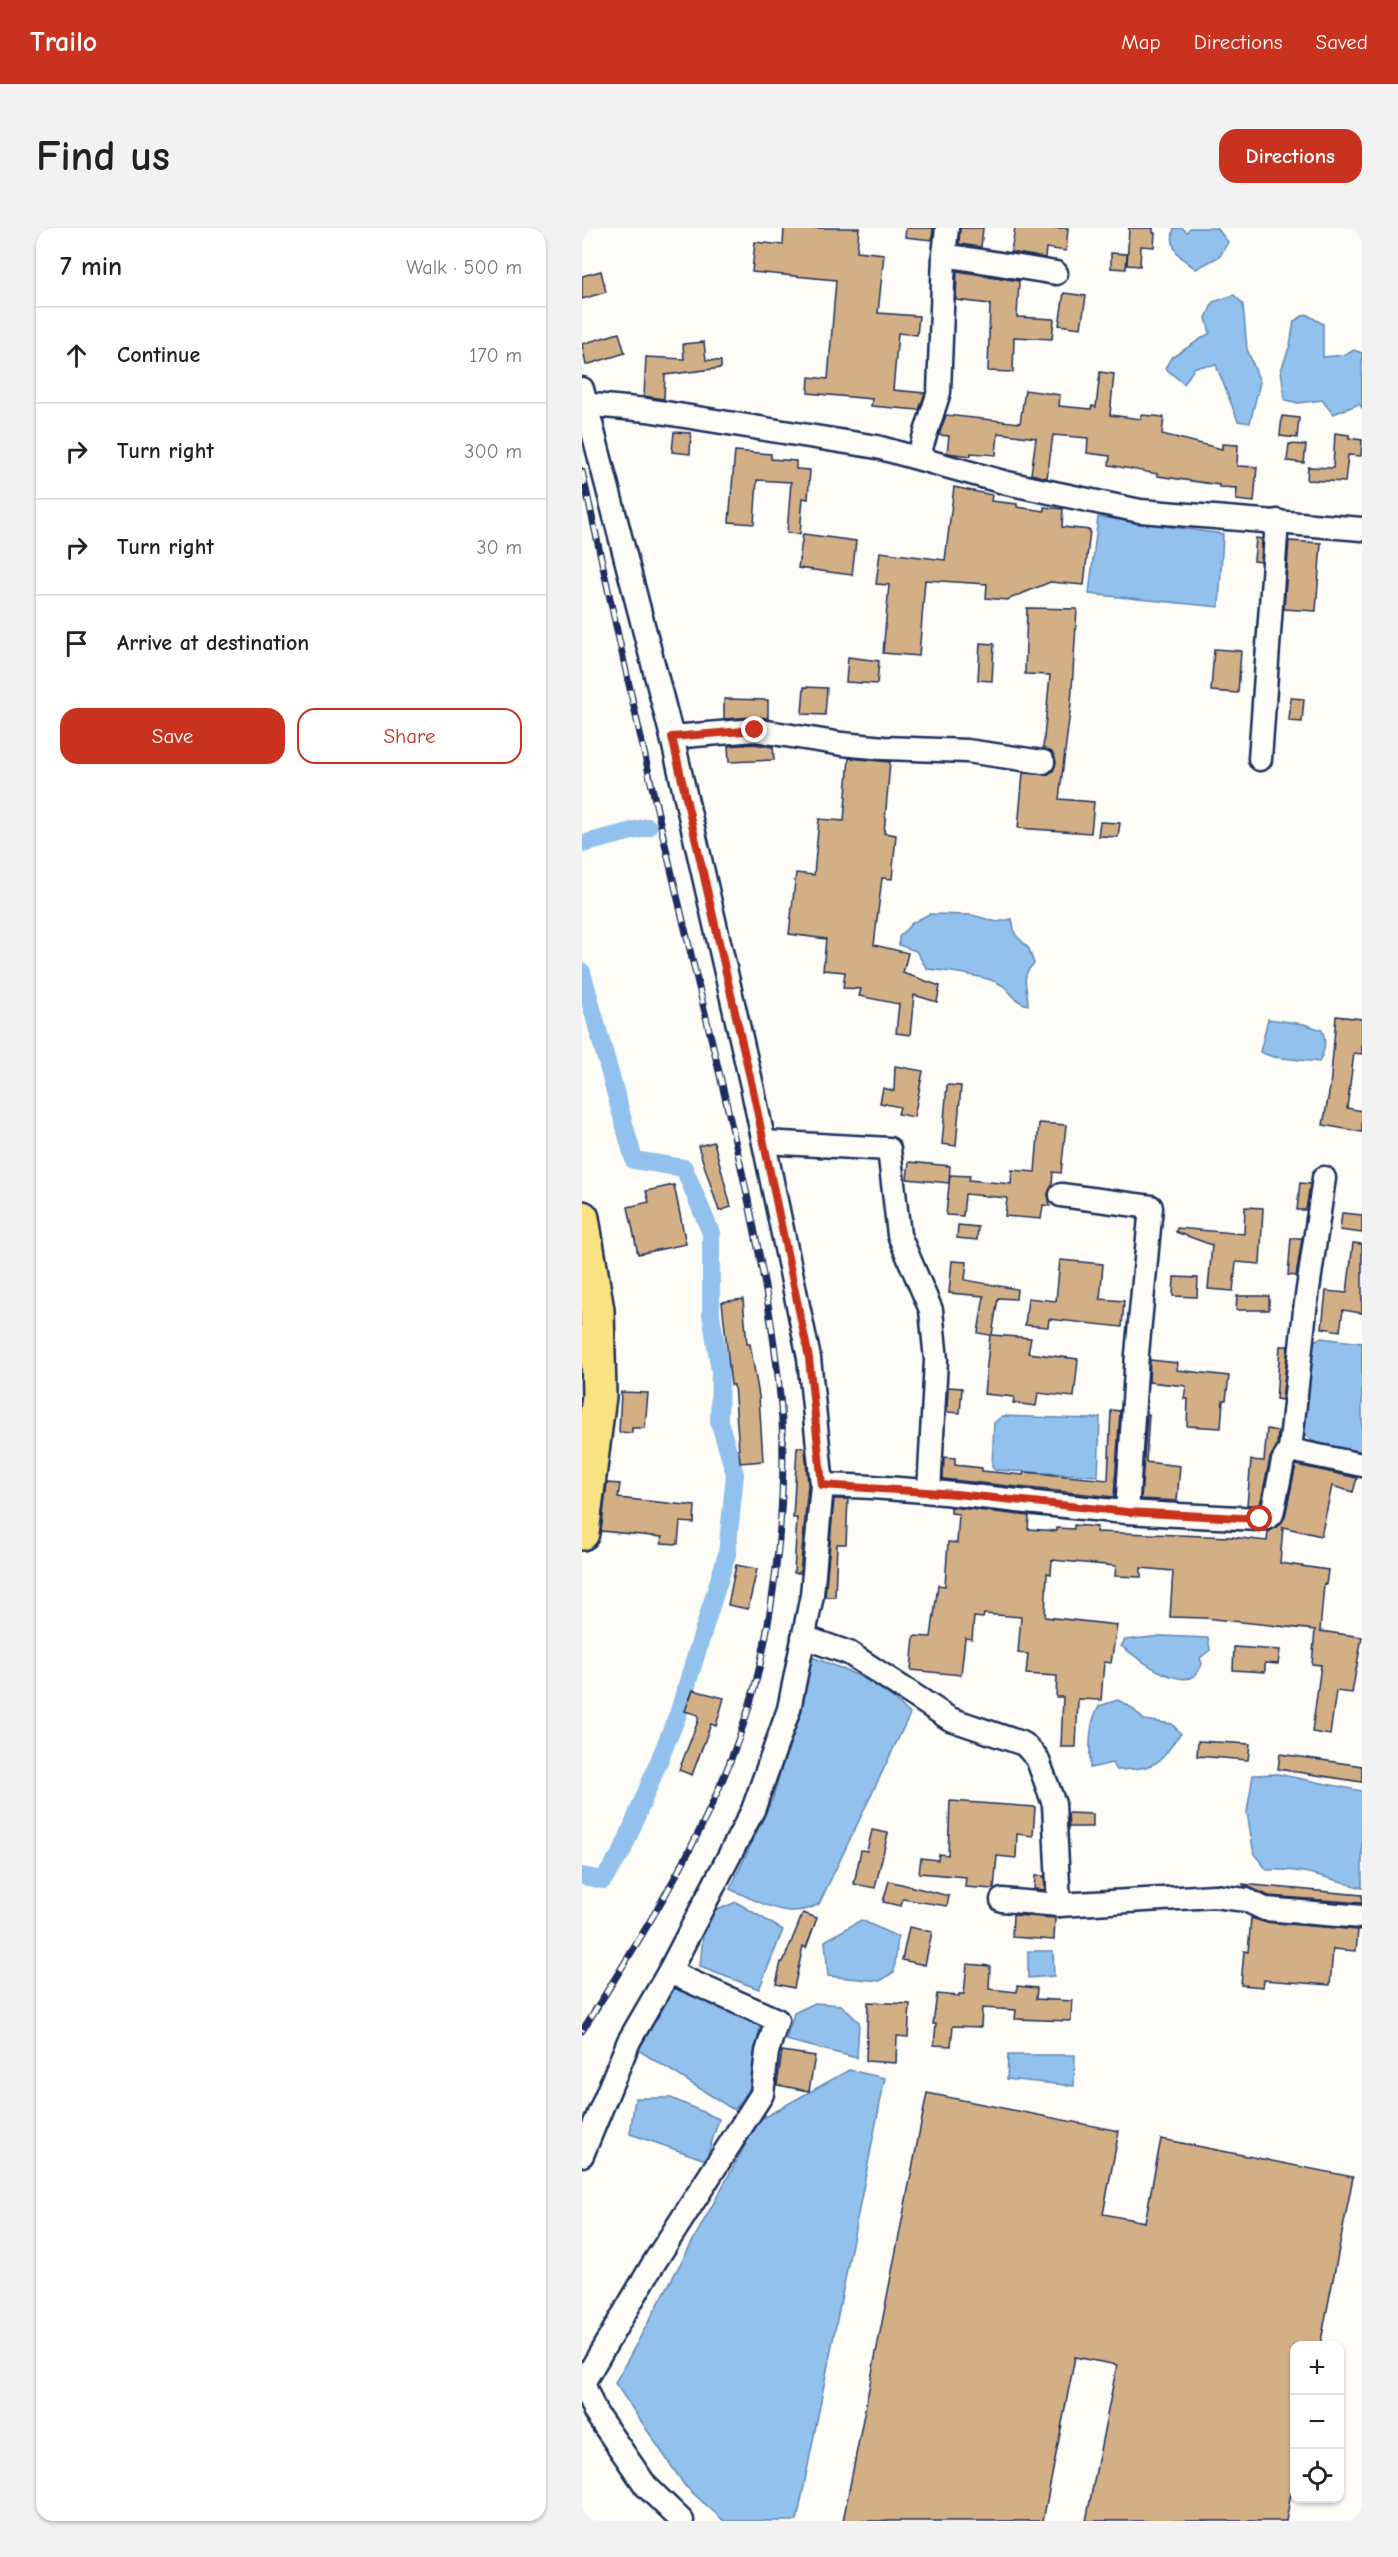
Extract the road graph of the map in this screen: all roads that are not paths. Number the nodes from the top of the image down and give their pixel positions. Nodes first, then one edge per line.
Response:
1 (947, 228) edge
2 (944, 255) junction
3 (1056, 273) dead end
4 (583, 399) edge
5 (918, 457) junction
6 (1277, 521) junction
7 (1362, 529) edge
8 (672, 737) junction
9 (1260, 759) dead end
10 (1043, 762) dead end
11 (764, 1142) junction
12 (1324, 1178) dead end
13 (1061, 1195) dead end
14 (582, 1218) edge
15 (1290, 1450) junction
16 (1362, 1465) edge
17 (822, 1485) junction
18 (929, 1491) junction
19 (1127, 1512) junction
20 (582, 1526) edge
21 (803, 1637) junction
22 (1002, 1900) dead end
23 (1059, 1905) junction
24 (1362, 1917) edge
25 (669, 1972) junction
26 (582, 2156) edge
27 (582, 2382) edge
28 (682, 2521) edge

1 - 2 street
2 - 3 street
2 - 5 street
4 - 5 street
4 - 8 street
5 - 6 street
6 - 7 street
6 - 9 street
8 - 10 street
8 - 11 street
11 - 17 street
11 - 18 street
12 - 15 street
13 - 19 street
14 - 20 highway
15 - 16 street
15 - 19 street
17 - 18 street
17 - 21 street
18 - 19 street
21 - 23 street
21 - 25 street
22 - 23 street
23 - 24 street
25 - 26 street
25 - 27 street
27 - 28 street

